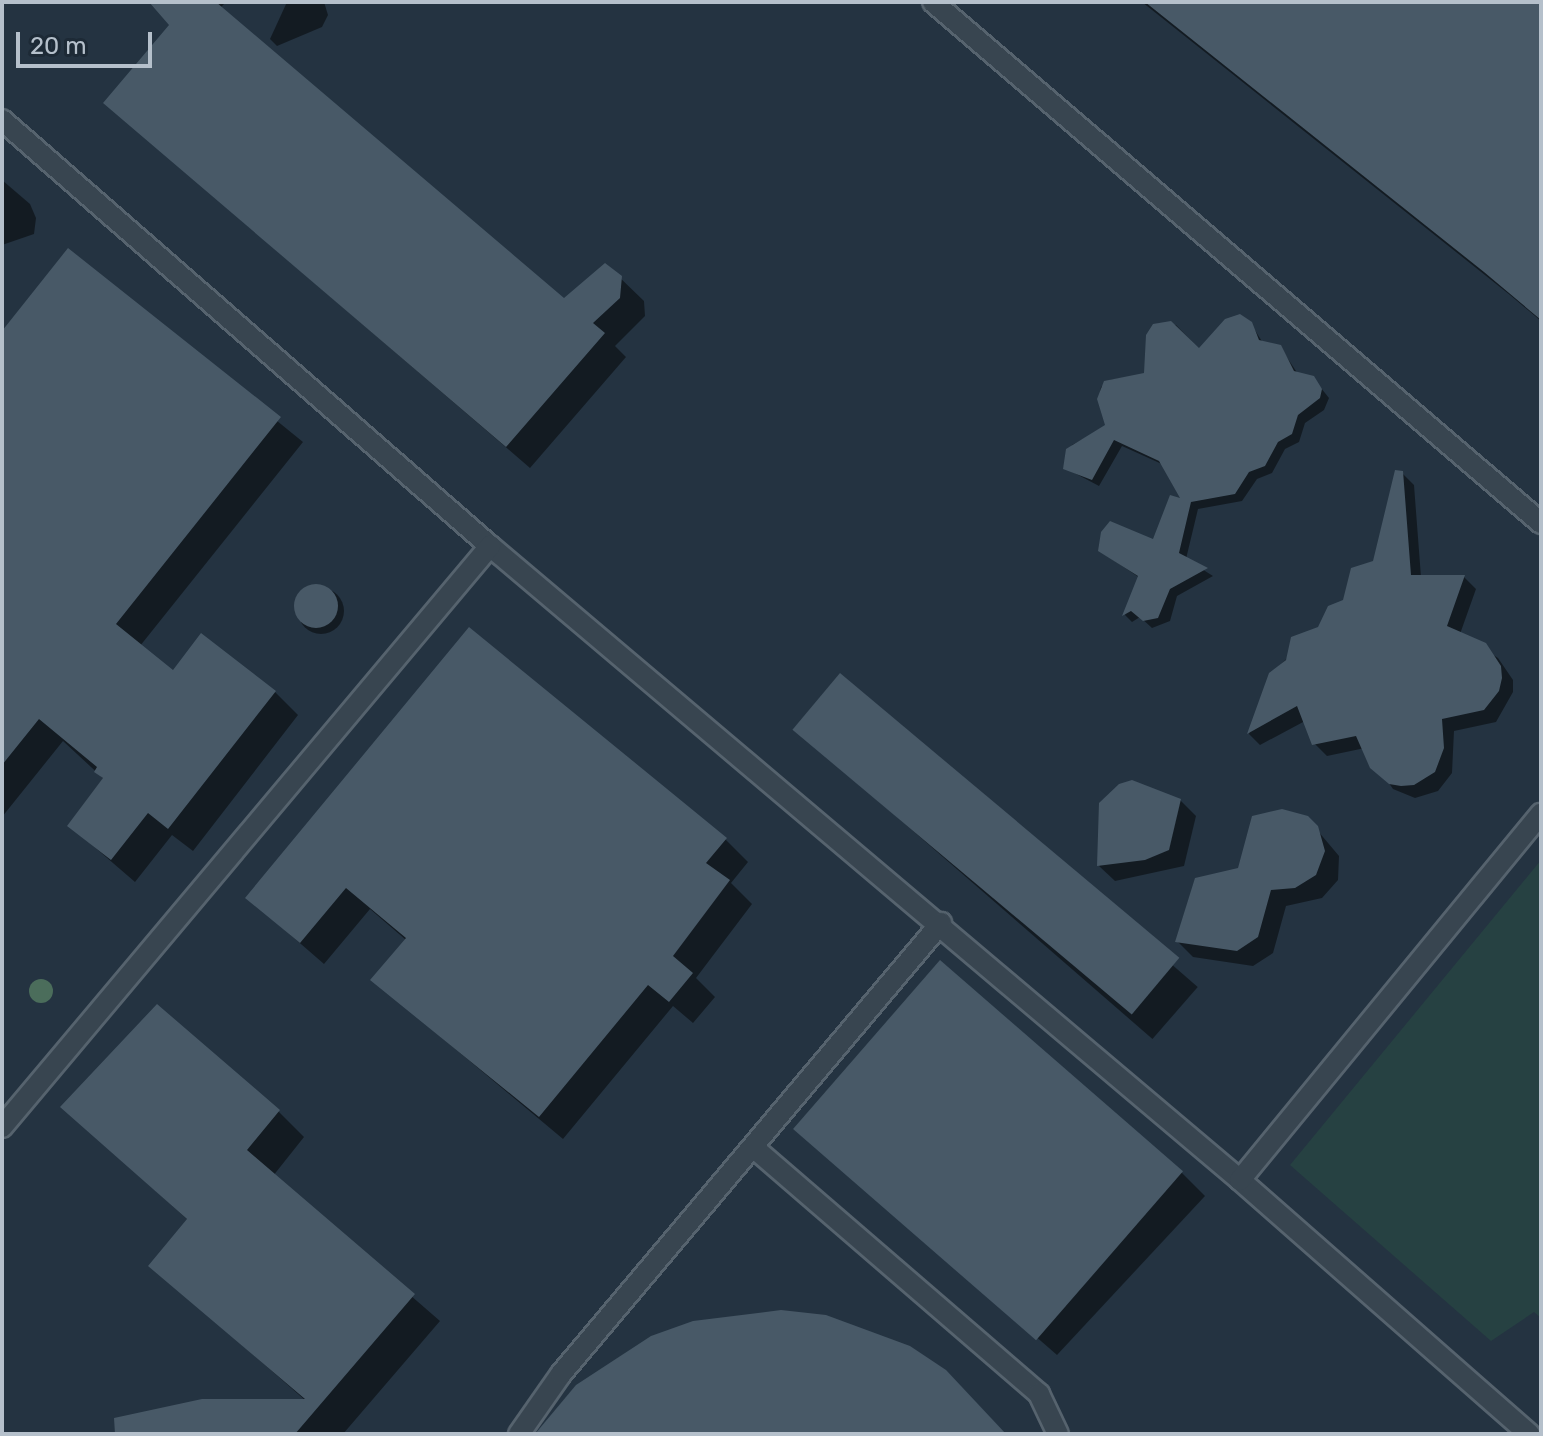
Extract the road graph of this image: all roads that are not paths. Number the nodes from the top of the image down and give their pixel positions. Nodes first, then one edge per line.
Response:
1 (933, 2) edge
2 (2, 120) edge
3 (1541, 523) edge
4 (490, 546) junction
5 (1541, 814) edge
6 (941, 923) junction
7 (2, 1127) edge
8 (753, 1147) junction
9 (1240, 1180) junction
10 (519, 1434) edge
11 (1058, 1434) edge
12 (1529, 1434) edge

1 - 3 lane
2 - 4 lane
4 - 6 lane
4 - 7 lane
5 - 9 lane
6 - 8 lane
6 - 9 lane
8 - 10 lane
8 - 11 lane
9 - 12 lane

